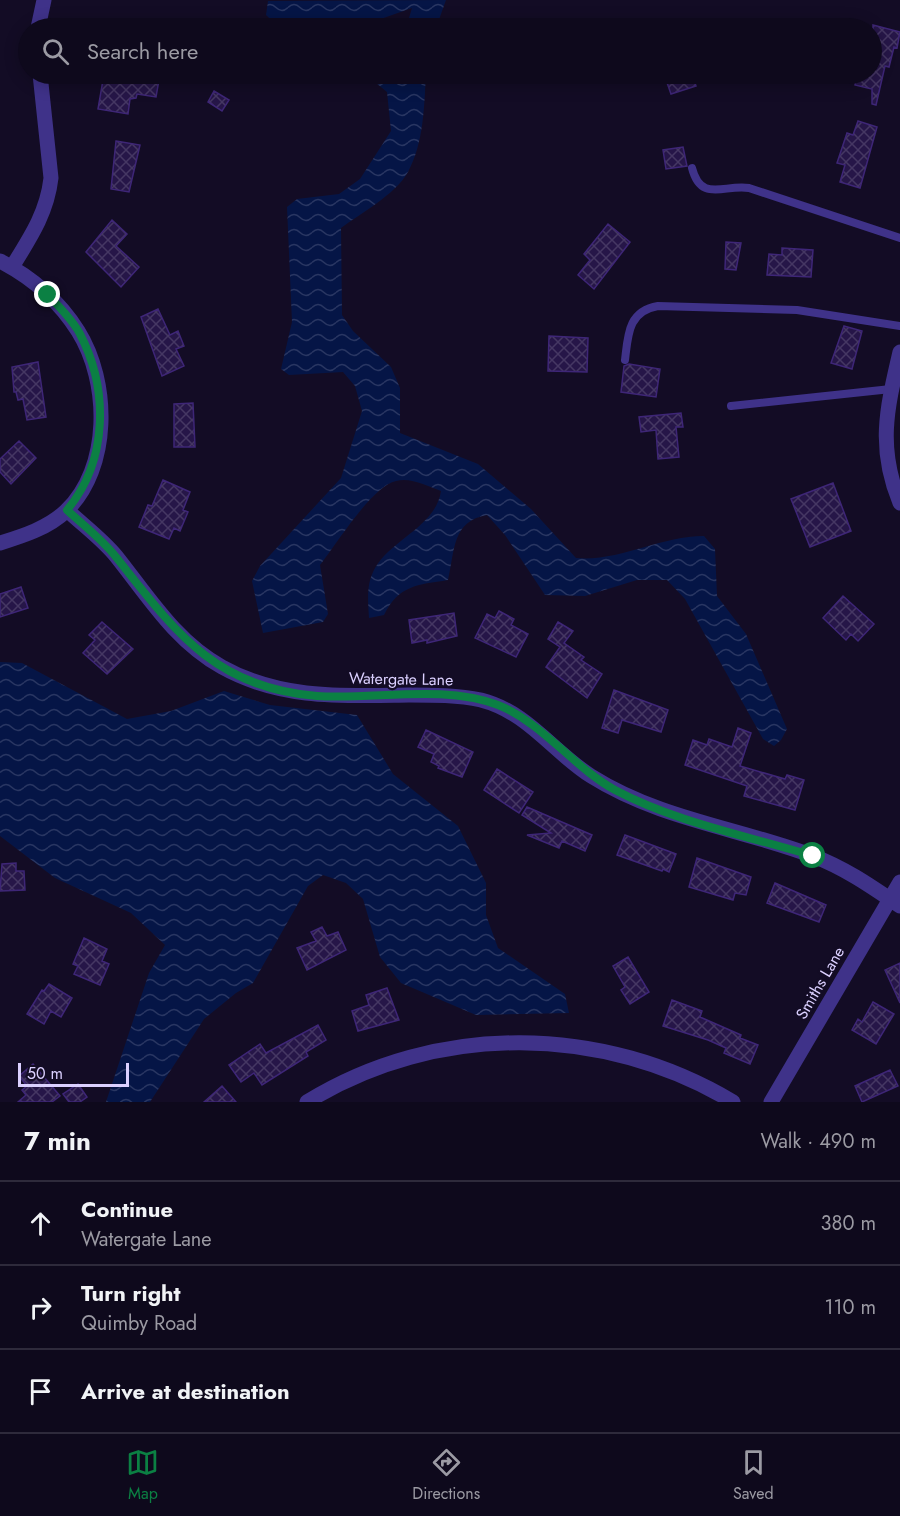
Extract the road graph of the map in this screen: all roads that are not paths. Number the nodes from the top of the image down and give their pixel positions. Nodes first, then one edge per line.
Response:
1 (44, 0) edge
2 (40, 18) edge
3 (41, 84) edge
4 (693, 168) dead end
5 (900, 238) edge
6 (6, 264) edge
7 (900, 326) edge
8 (900, 352) edge
9 (625, 360) dead end
10 (891, 388) junction
11 (731, 406) dead end
12 (900, 503) edge
13 (67, 510) junction
14 (0, 543) edge
15 (900, 882) edge
16 (895, 902) edge
17 (307, 1102) edge
18 (733, 1102) edge
19 (771, 1102) edge

1 - 2 street
3 - 6 street
4 - 5 lane
6 - 13 street
7 - 9 lane
8 - 10 street
10 - 11 lane
10 - 12 street
13 - 14 street
13 - 16 street, Watergate Lane
15 - 16 street, Smiths Lane
16 - 19 street, Smiths Lane
17 - 18 street

